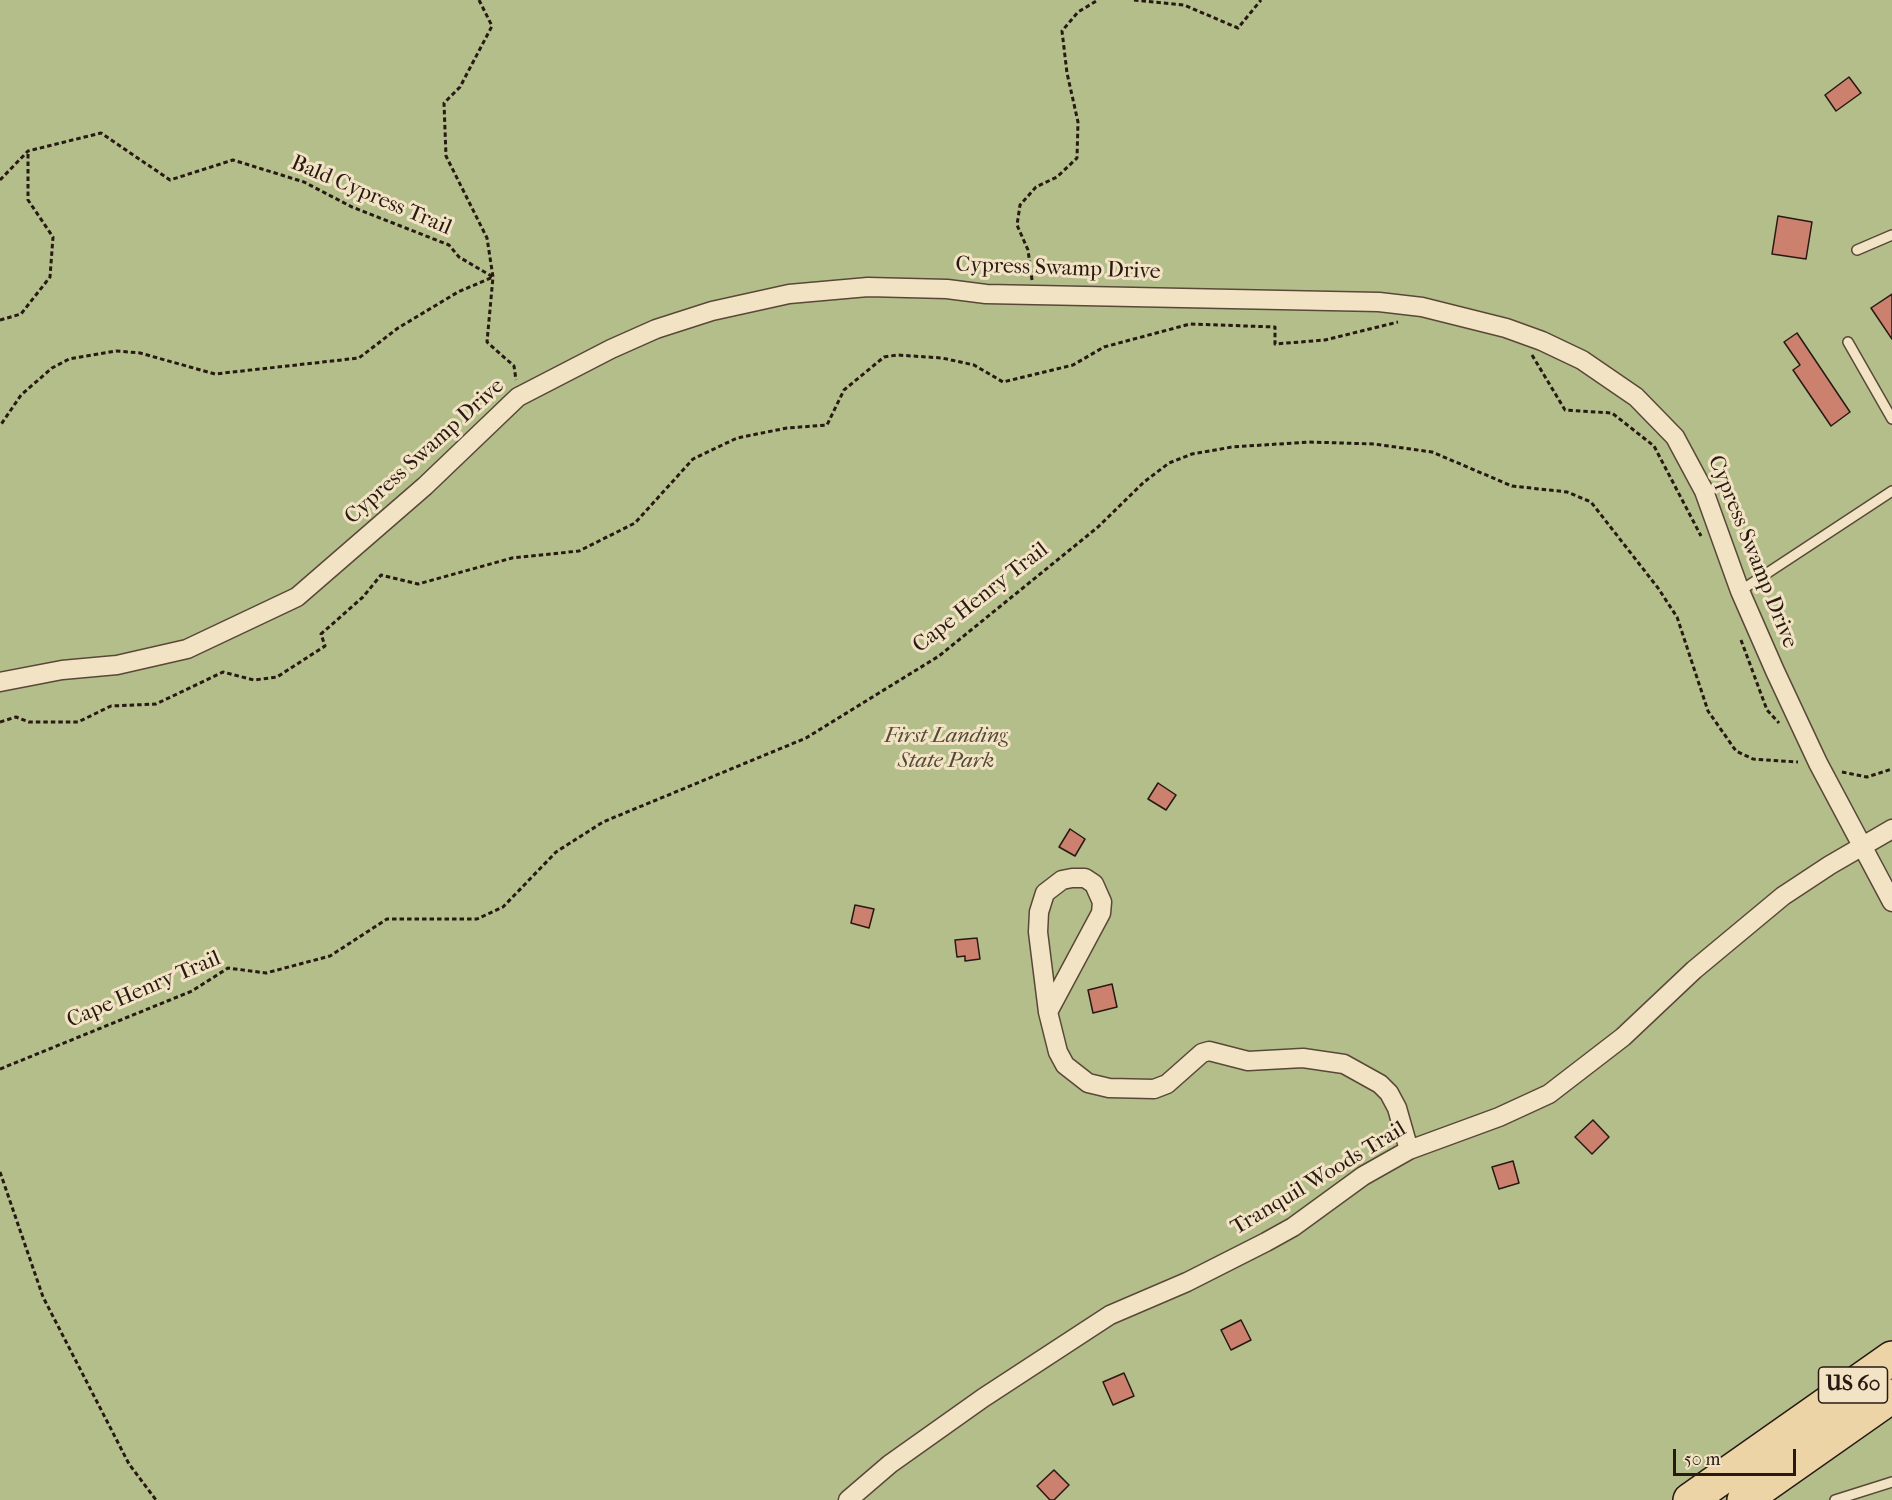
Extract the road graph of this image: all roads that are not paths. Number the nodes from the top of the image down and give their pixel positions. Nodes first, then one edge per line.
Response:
1 (1892, 235) edge
2 (1857, 250) dead end
3 (1848, 342) dead end
4 (1892, 419) edge
5 (1892, 491) edge
6 (1740, 591) junction
7 (0, 682) edge
8 (1892, 829) edge
9 (1862, 846) junction
10 (1892, 902) edge
11 (1048, 1012) junction
12 (1409, 1150) junction
13 (1892, 1358) edge
14 (1892, 1396) edge
15 (1892, 1482) edge
16 (848, 1500) edge
17 (1690, 1500) edge
18 (1744, 1500) edge
19 (1835, 1500) edge

1 - 2 lane
3 - 4 lane
5 - 6 lane
6 - 7 street, Cypress Swamp Drive
6 - 9 street, Cypress Swamp Drive
8 - 9 street, Tranquil Woods Trail
9 - 10 street, Cypress Swamp Drive
9 - 12 street, Tranquil Woods Trail
11 - 11 street
11 - 12 street
12 - 16 street, Tranquil Woods Trail
13 - 17 highway, US 60
14 - 18 highway, US 60
15 - 19 lane

